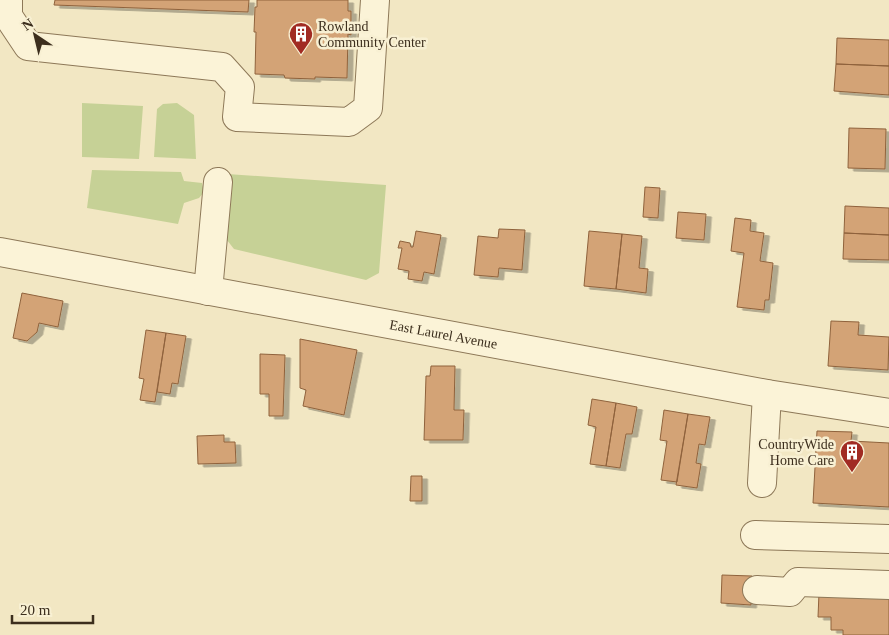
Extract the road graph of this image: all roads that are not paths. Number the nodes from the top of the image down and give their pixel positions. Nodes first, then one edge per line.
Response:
1 (375, 0) edge
2 (8, 8) edge
3 (218, 182) dead end
4 (0, 252) edge
5 (208, 291) junction
6 (767, 394) junction
7 (889, 413) edge
8 (762, 483) dead end
9 (755, 535) dead end
10 (889, 539) edge
11 (889, 585) edge
12 (757, 590) dead end

1 - 2 street
3 - 5 street
4 - 5 street, East Laurel Avenue
5 - 6 street, East Laurel Avenue
6 - 7 street, East Laurel Avenue
6 - 8 street
9 - 10 street
11 - 12 street

